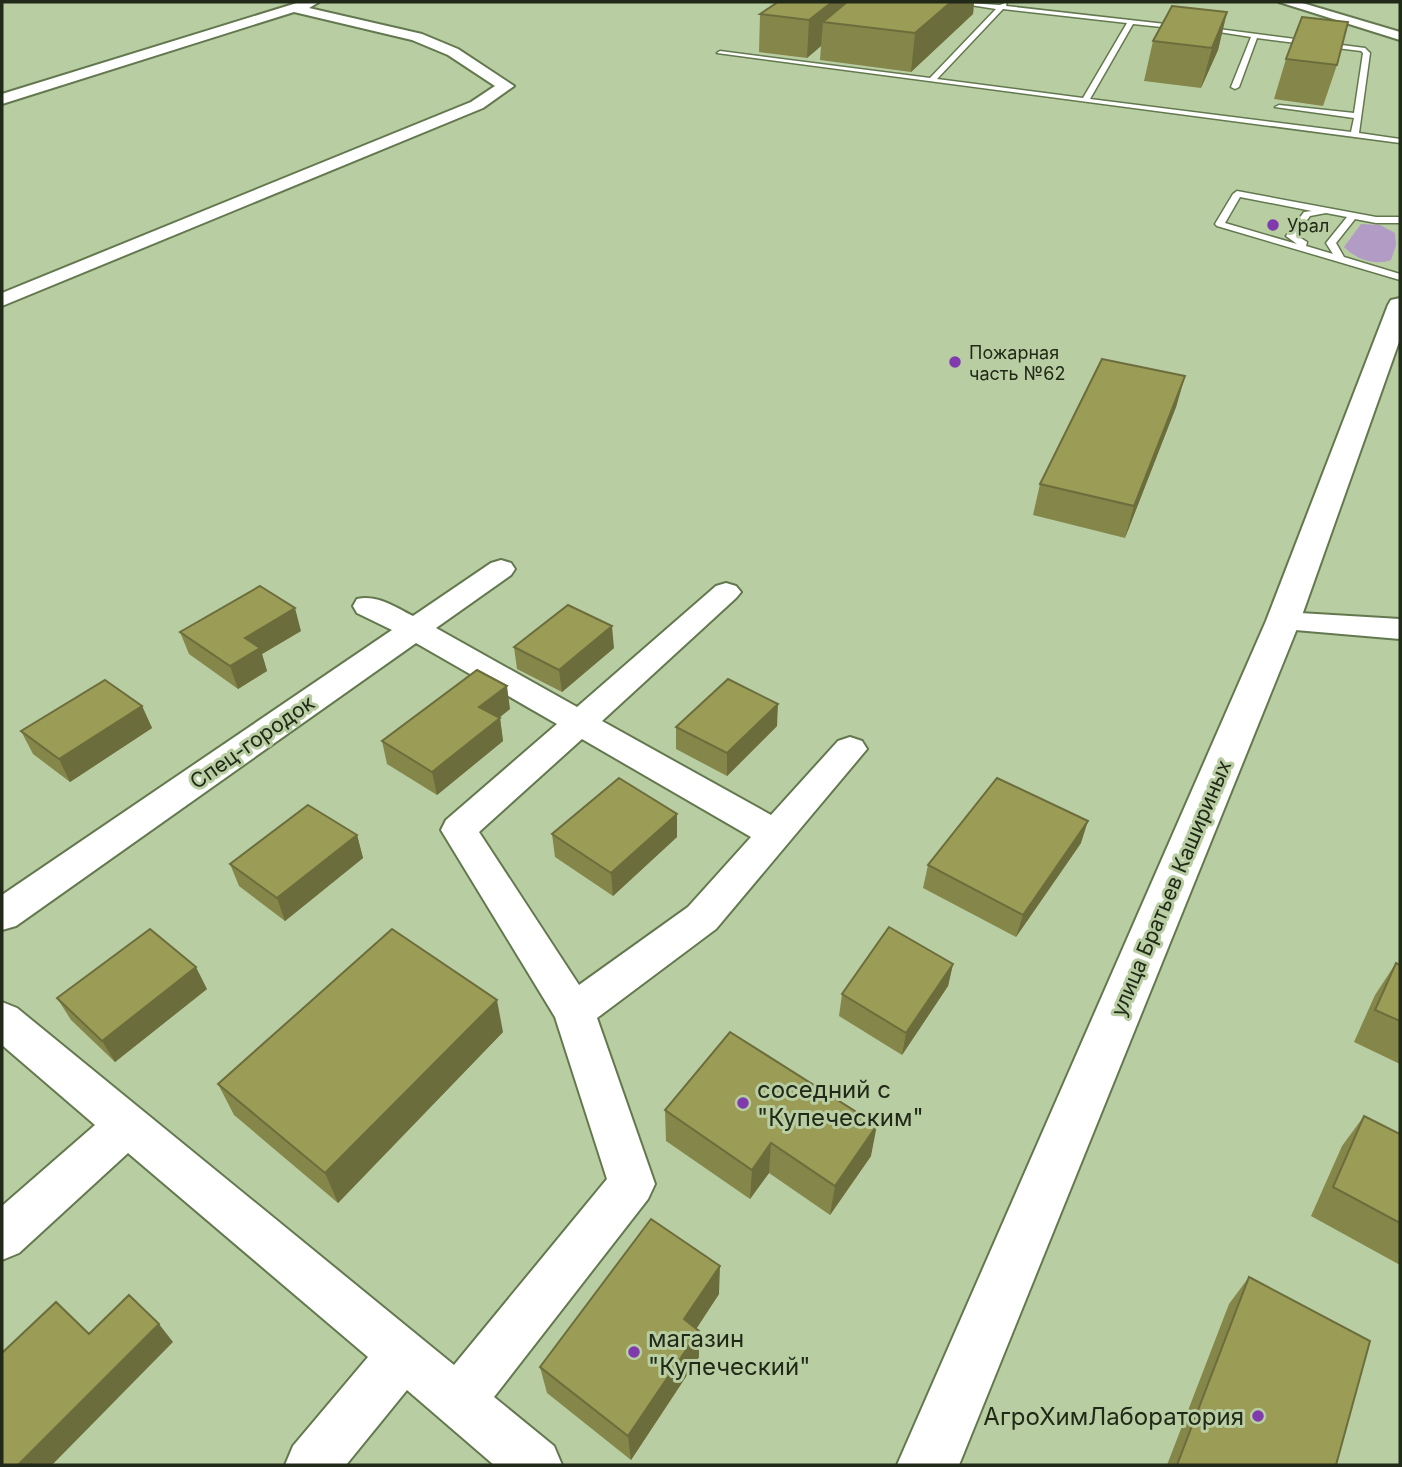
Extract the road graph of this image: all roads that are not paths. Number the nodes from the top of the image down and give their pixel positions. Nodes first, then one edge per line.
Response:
1 (314, 2) edge
2 (954, 2) edge
3 (1286, 2) edge
4 (1004, 4) edge
5 (294, 8) junction
6 (1131, 21) junction
7 (1186, 27) edge
8 (1200, 29) edge
9 (1255, 35) junction
10 (1400, 36) edge
11 (1314, 41) junction
12 (720, 53) dead end
13 (1308, 54) edge
14 (818, 55) edge
15 (808, 64) junction
16 (932, 80) junction
17 (1235, 86) dead end
18 (4, 97) edge
19 (1085, 100) junction
20 (1279, 107) dead end
21 (1358, 116) junction
22 (1356, 135) junction
23 (1400, 141) edge
24 (1328, 211) junction
25 (1353, 216) junction
26 (1400, 220) edge
27 (1314, 250) junction
28 (1339, 257) junction
29 (1400, 276) edge
30 (2, 300) edge
31 (1400, 305) edge
32 (501, 569) dead end
33 (726, 592) dead end
34 (368, 606) dead end
35 (1283, 621) junction
36 (415, 629) junction
37 (1400, 629) edge
38 (579, 723) junction
39 (850, 749) dead end
40 (776, 835) junction
41 (2, 915) edge
42 (574, 1012) junction
43 (2, 1020) edge
44 (127, 1125) junction
45 (2, 1237) edge
46 (403, 1355) junction
47 (458, 1401) junction
48 (312, 1465) edge
49 (535, 1465) edge
50 (928, 1465) edge

1 - 5 street
2 - 4 lane
3 - 10 street
4 - 6 lane
4 - 16 lane
5 - 18 street
5 - 30 street
6 - 7 lane
6 - 19 lane
8 - 9 lane
9 - 11 lane
9 - 17 lane
11 - 13 lane
11 - 21 lane
12 - 15 lane
14 - 15 lane
15 - 16 lane
16 - 19 lane
19 - 22 lane
20 - 21 lane
21 - 22 lane
22 - 23 lane
24 - 25 lane
24 - 27 lane
24 - 27 lane
25 - 26 lane
25 - 28 lane
27 - 28 lane
28 - 29 lane
31 - 35 main road, улица Братьев Кашириных
32 - 36 street, Спец-городок
33 - 38 street
34 - 36 street
35 - 37 street
35 - 50 main road, улица Братьев Кашириных
36 - 38 street
36 - 41 street, Спец-городок
38 - 40 street
38 - 42 street
39 - 40 street
40 - 42 street
42 - 47 street
43 - 44 street
44 - 45 street
44 - 46 street
46 - 47 street
46 - 48 street
47 - 49 street

